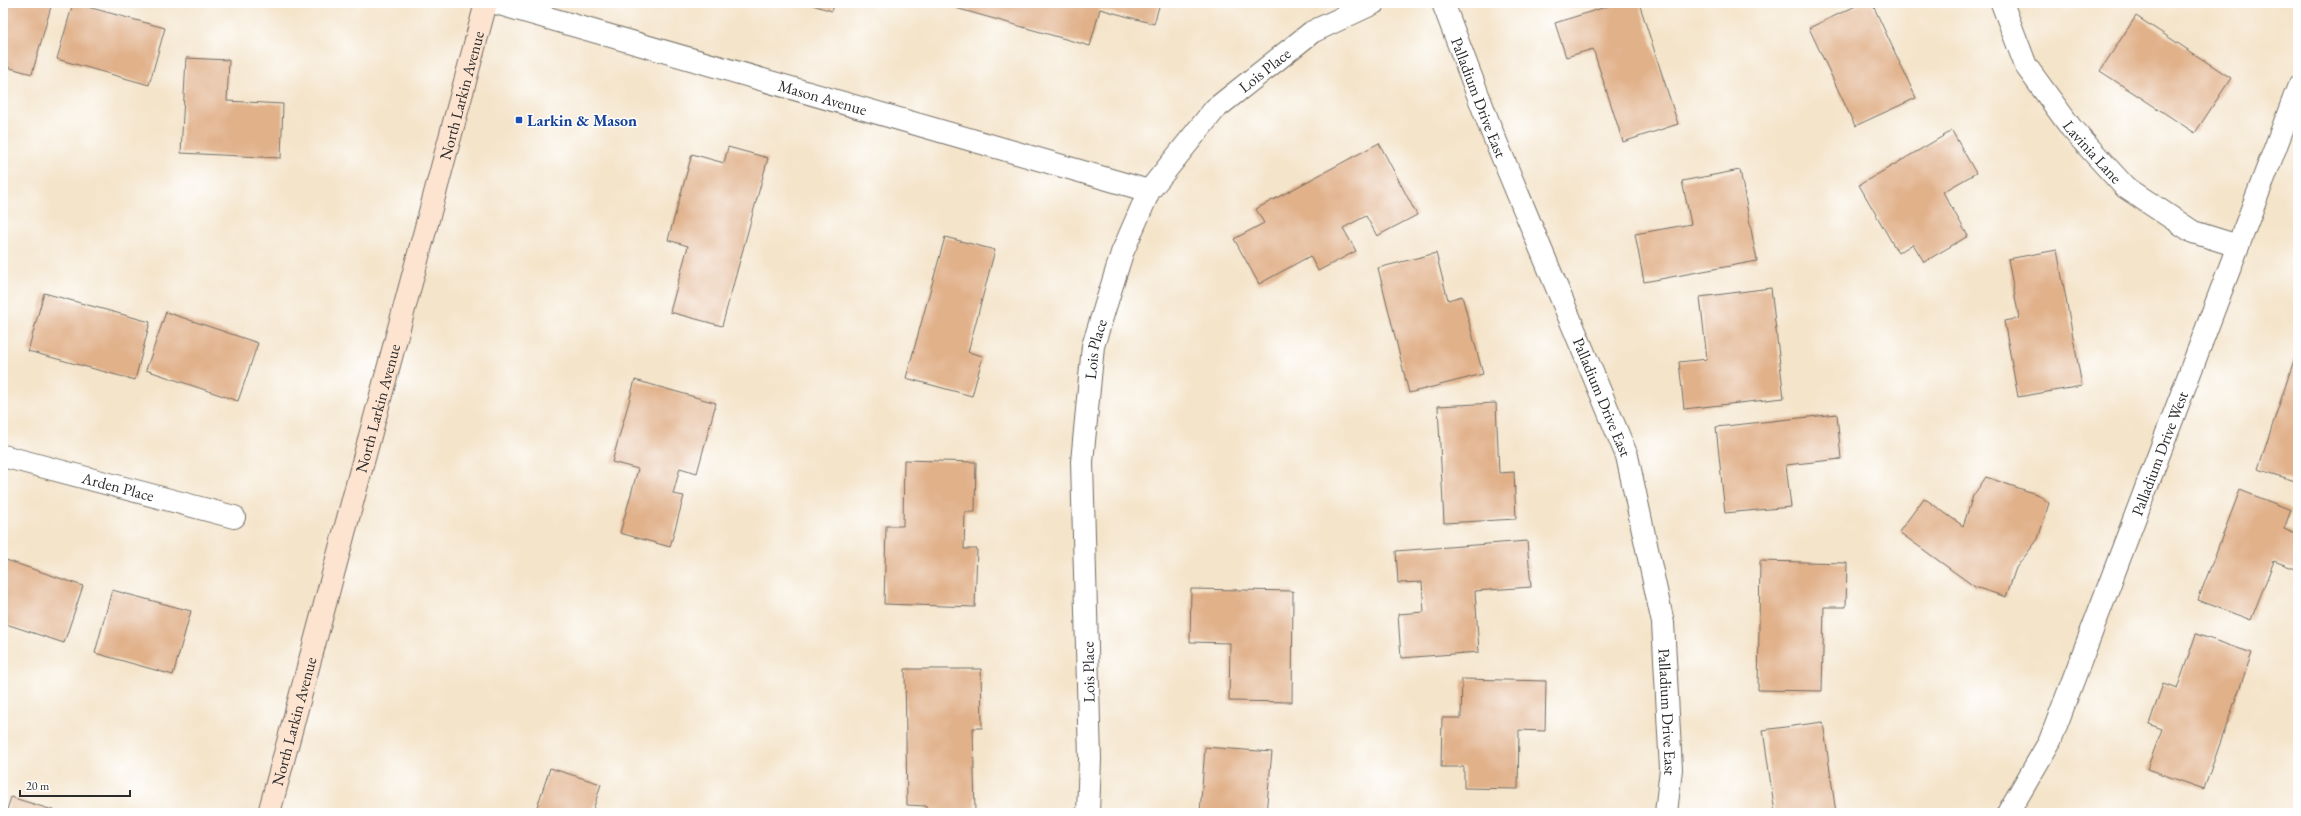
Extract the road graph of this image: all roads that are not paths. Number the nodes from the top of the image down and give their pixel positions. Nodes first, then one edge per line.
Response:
1 (486, 3) edge
2 (496, 3) edge
3 (1374, 3) edge
4 (1443, 3) edge
5 (2002, 3) edge
6 (2298, 88) edge
7 (1149, 191) junction
8 (2238, 246) junction
9 (3, 456) edge
10 (234, 517) dead end
11 (268, 813) edge
12 (1088, 813) edge
13 (1666, 813) edge
14 (2008, 813) edge

1 - 11 main road, North Larkin Avenue
2 - 7 street, Mason Avenue
3 - 7 street, Lois Place
4 - 13 street, Palladium Drive East
5 - 8 street, Lavinia Lane
6 - 8 street, Palladium Drive West
7 - 12 street, Lois Place
8 - 14 street, Palladium Drive West
9 - 10 street, Arden Place

